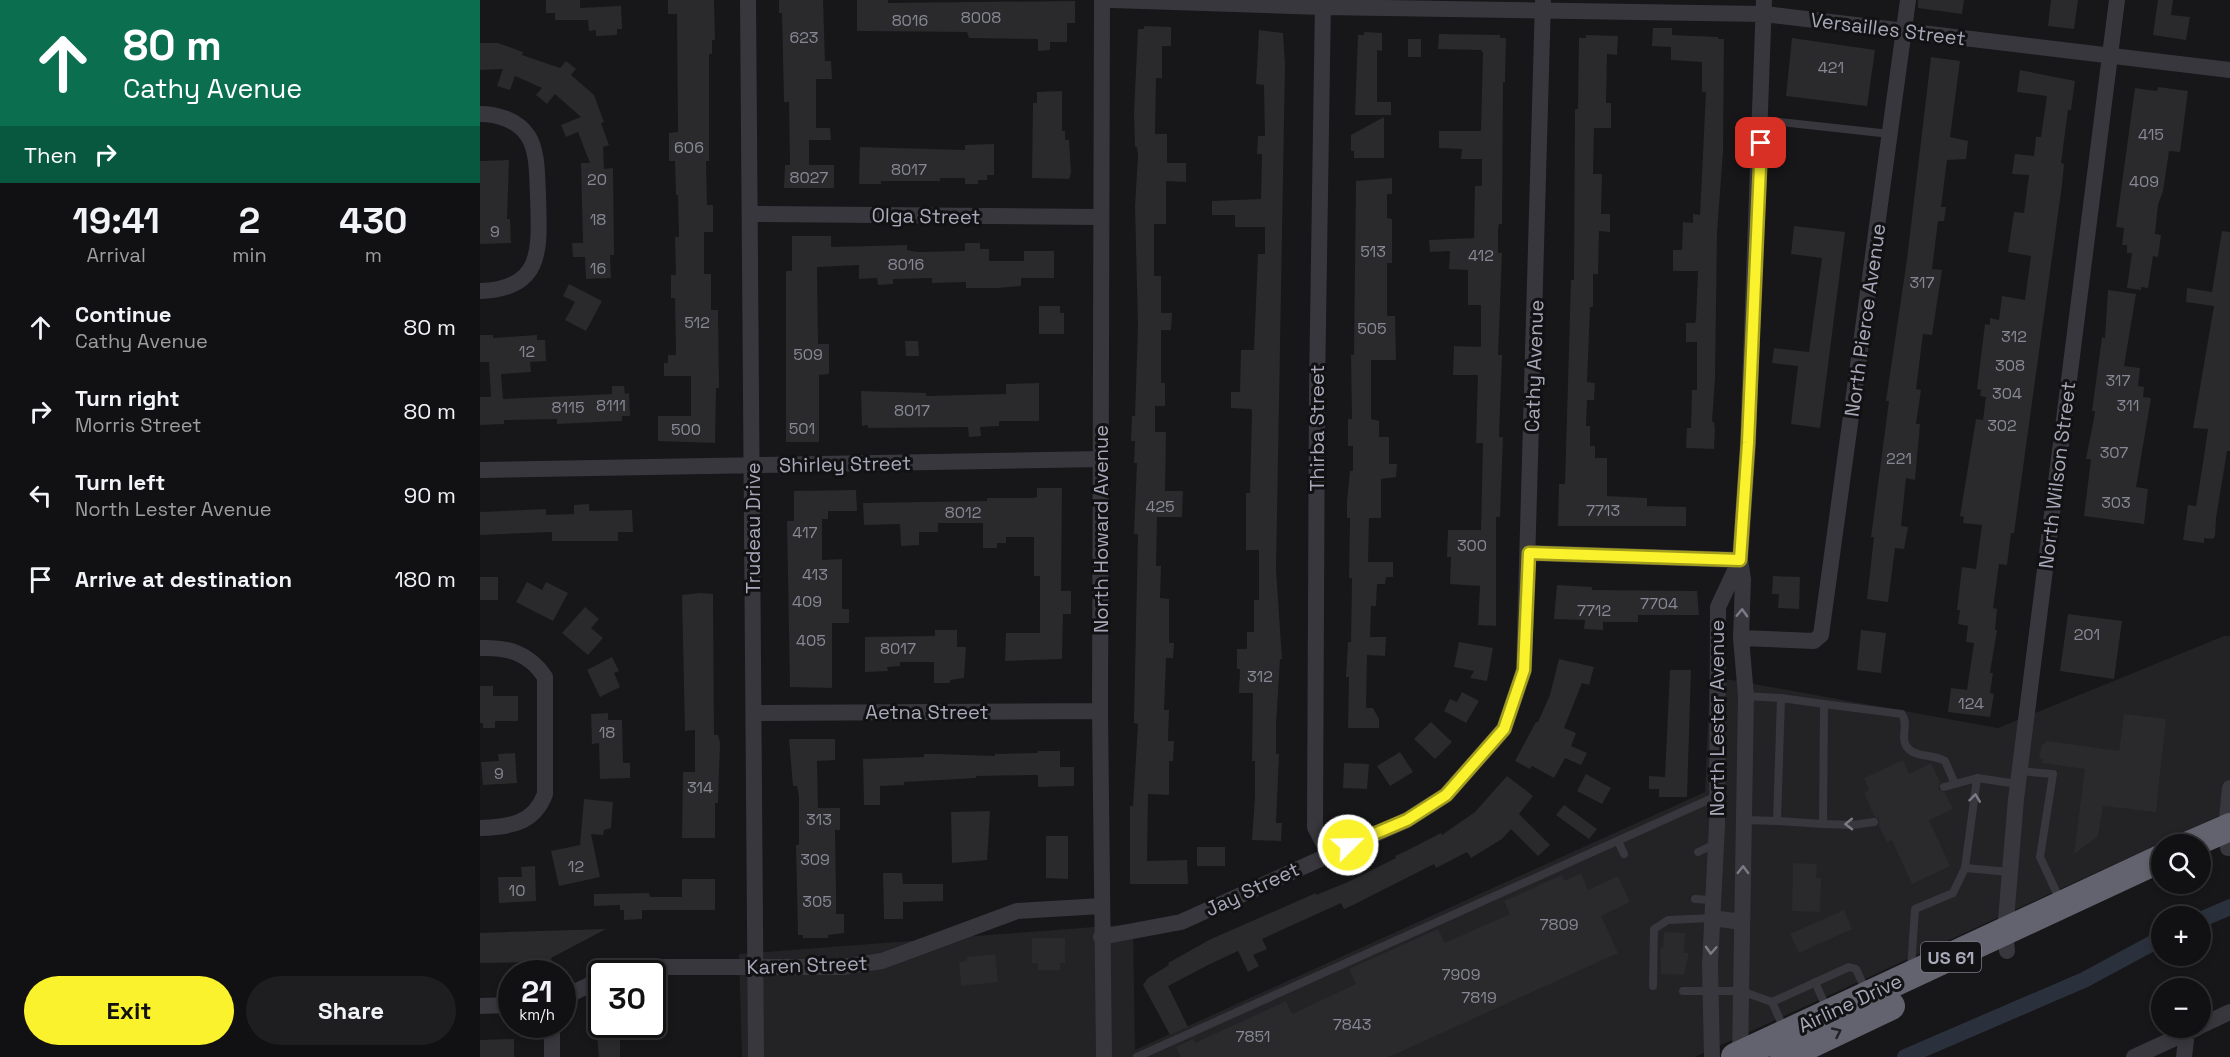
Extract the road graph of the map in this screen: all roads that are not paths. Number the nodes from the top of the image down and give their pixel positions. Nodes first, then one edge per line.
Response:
1 (748, 0) edge
2 (1102, 0) edge
3 (1112, 0) edge
4 (1908, 0) edge
5 (2117, 0) edge
6 (1323, 3) edge
7 (1543, 5) edge
8 (1764, 7) edge
9 (1904, 31) junction
10 (2109, 57) junction
11 (2230, 70) edge
12 (480, 114) edge
13 (1762, 120) junction
14 (1890, 134) junction
15 (751, 214) junction
16 (1100, 217) junction
17 (480, 291) edge
18 (1102, 459) junction
19 (753, 466) junction
20 (480, 471) edge
21 (1529, 553) junction
22 (1740, 560) junction
23 (1741, 638) junction
24 (480, 648) edge
25 (1746, 696) junction
26 (1781, 698) junction
27 (1824, 704) junction
28 (1100, 711) junction
29 (754, 713) junction
30 (1504, 729) joint
31 (2018, 777) junction
32 (1977, 778) junction
33 (1955, 784) junction
34 (1944, 788) dead end
35 (2230, 788) edge
36 (1717, 796) junction
37 (1744, 820) junction
38 (1777, 821) junction
39 (1874, 822) dead end
40 (1823, 824) junction
41 (480, 828) edge
42 (2228, 838) edge
43 (1618, 841) junction
44 (2211, 841) edge
45 (1716, 844) junction
46 (1744, 845) junction
47 (1698, 852) dead end
48 (2211, 852) edge
49 (1329, 854) junction
50 (1624, 854) dead end
51 (2151, 863) edge
52 (1965, 868) junction
53 (2010, 872) junction
54 (2151, 883) edge
55 (1695, 899) dead end
56 (1713, 900) junction
57 (2062, 905) junction
58 (1101, 906) junction
59 (1712, 918) junction
60 (1742, 922) junction
61 (1101, 937) junction
62 (2006, 941) junction
63 (666, 967) edge
64 (755, 967) junction
65 (1910, 975) junction
66 (1815, 982) junction
67 (1653, 986) dead end
68 (1683, 991) dead end
69 (1741, 991) junction
70 (1710, 992) junction
71 (1868, 995) junction
72 (1772, 1002) junction
73 (498, 1005) edge
74 (480, 1006) edge
75 (2230, 1012) edge
76 (1829, 1013) junction
77 (2211, 1021) edge
78 (552, 1038) edge
79 (2175, 1038) edge
80 (2191, 1038) edge
81 (1785, 1045) edge
82 (1738, 1056) edge
83 (552, 1057) edge
84 (756, 1057) edge
85 (1104, 1057) edge
86 (1137, 1057) edge
87 (1712, 1057) edge
88 (2134, 1057) edge
89 (2184, 1057) edge

1 - 15 street, Trudeau Drive
2 - 16 street, North Howard Avenue
3 - 6 street, Versailles Street
4 - 9 street, North Pierce Avenue
5 - 10 street, North Wilson Street
6 - 7 street, Versailles Street
6 - 49 street, Thirba Street
7 - 8 street, Versailles Street
7 - 21 street, Cathy Avenue
8 - 9 street, Versailles Street
8 - 13 street, North Lester Avenue
9 - 10 street, Versailles Street
9 - 14 street, North Pierce Avenue
10 - 11 street, Versailles Street
10 - 31 street, North Wilson Street
12 - 17 street
13 - 14 lane
13 - 22 street, North Lester Avenue
14 - 23 street, North Pierce Avenue
15 - 16 street, Olga Street
15 - 19 street, Trudeau Drive
16 - 18 street, North Howard Avenue
18 - 19 street, Shirley Street
18 - 28 street, North Howard Avenue
19 - 20 street, Shirley Street
19 - 29 street, Trudeau Drive
21 - 22 street
21 - 30 street, Cathy Avenue
23 -> 22 street, North Lester Avenue
22 - 36 street, North Lester Avenue
23 - 25 street, North Lester Avenue
24 - 41 street
25 - 26 lane
25 - 37 street, North Lester Avenue
26 - 27 lane
26 - 38 lane
27 - 33 lane
27 - 40 lane
28 - 29 street, Aetna Street
28 - 58 street, North Howard Avenue
29 - 64 street, Trudeau Drive
30 - 49 street, Jay Street
31 - 32 lane
31 - 53 street, North Wilson Street
31 - 57 lane
32 - 33 lane
52 -> 32 lane
33 - 34 lane
35 - 42 street
36 - 43 lane
36 - 45 street, North Lester Avenue
37 - 38 lane
37 - 46 street, North Lester Avenue
38 - 40 lane
39 -> 40 lane
42 - 44 highway
42 - 48 highway
43 - 50 lane
43 - 86 lane
45 - 46 street, North Lester Avenue
45 - 47 lane
45 - 56 street, North Lester Avenue
60 -> 46 street, North Lester Avenue
49 - 61 street, Jay Street
51 - 57 highway, Airline Drive / US 61
52 - 53 lane
52 - 65 lane
53 - 62 street, North Wilson Street
54 - 62 highway, Airline Drive / US 61
55 - 56 lane
56 - 59 street, North Lester Avenue
57 - 62 highway, Airline Drive / US 61
58 - 61 street, North Howard Avenue
58 - 64 street, Karen Street
59 - 60 street
59 - 67 lane
59 -> 70 street, North Lester Avenue
60 - 69 street, North Lester Avenue
61 - 85 street, North Howard Avenue
62 - 65 highway, Airline Drive / US 61
81 -> 62 highway, Airline Drive / US 61
63 - 64 street, Karen Street
64 - 84 street, Trudeau Drive
65 - 71 highway, Airline Drive / US 61
66 - 71 lane
66 - 72 lane
66 - 76 lane
68 - 70 lane
69 - 70 lane
69 - 72 lane
69 - 82 street, North Lester Avenue
70 - 87 street, North Lester Avenue
71 - 76 highway, Airline Drive / US 61
72 - 81 lane
73 - 74 street
75 - 77 street
76 - 81 highway, Airline Drive / US 61
78 - 83 street
79 - 88 street
80 - 89 street
81 - 82 highway, Airline Drive / US 61

